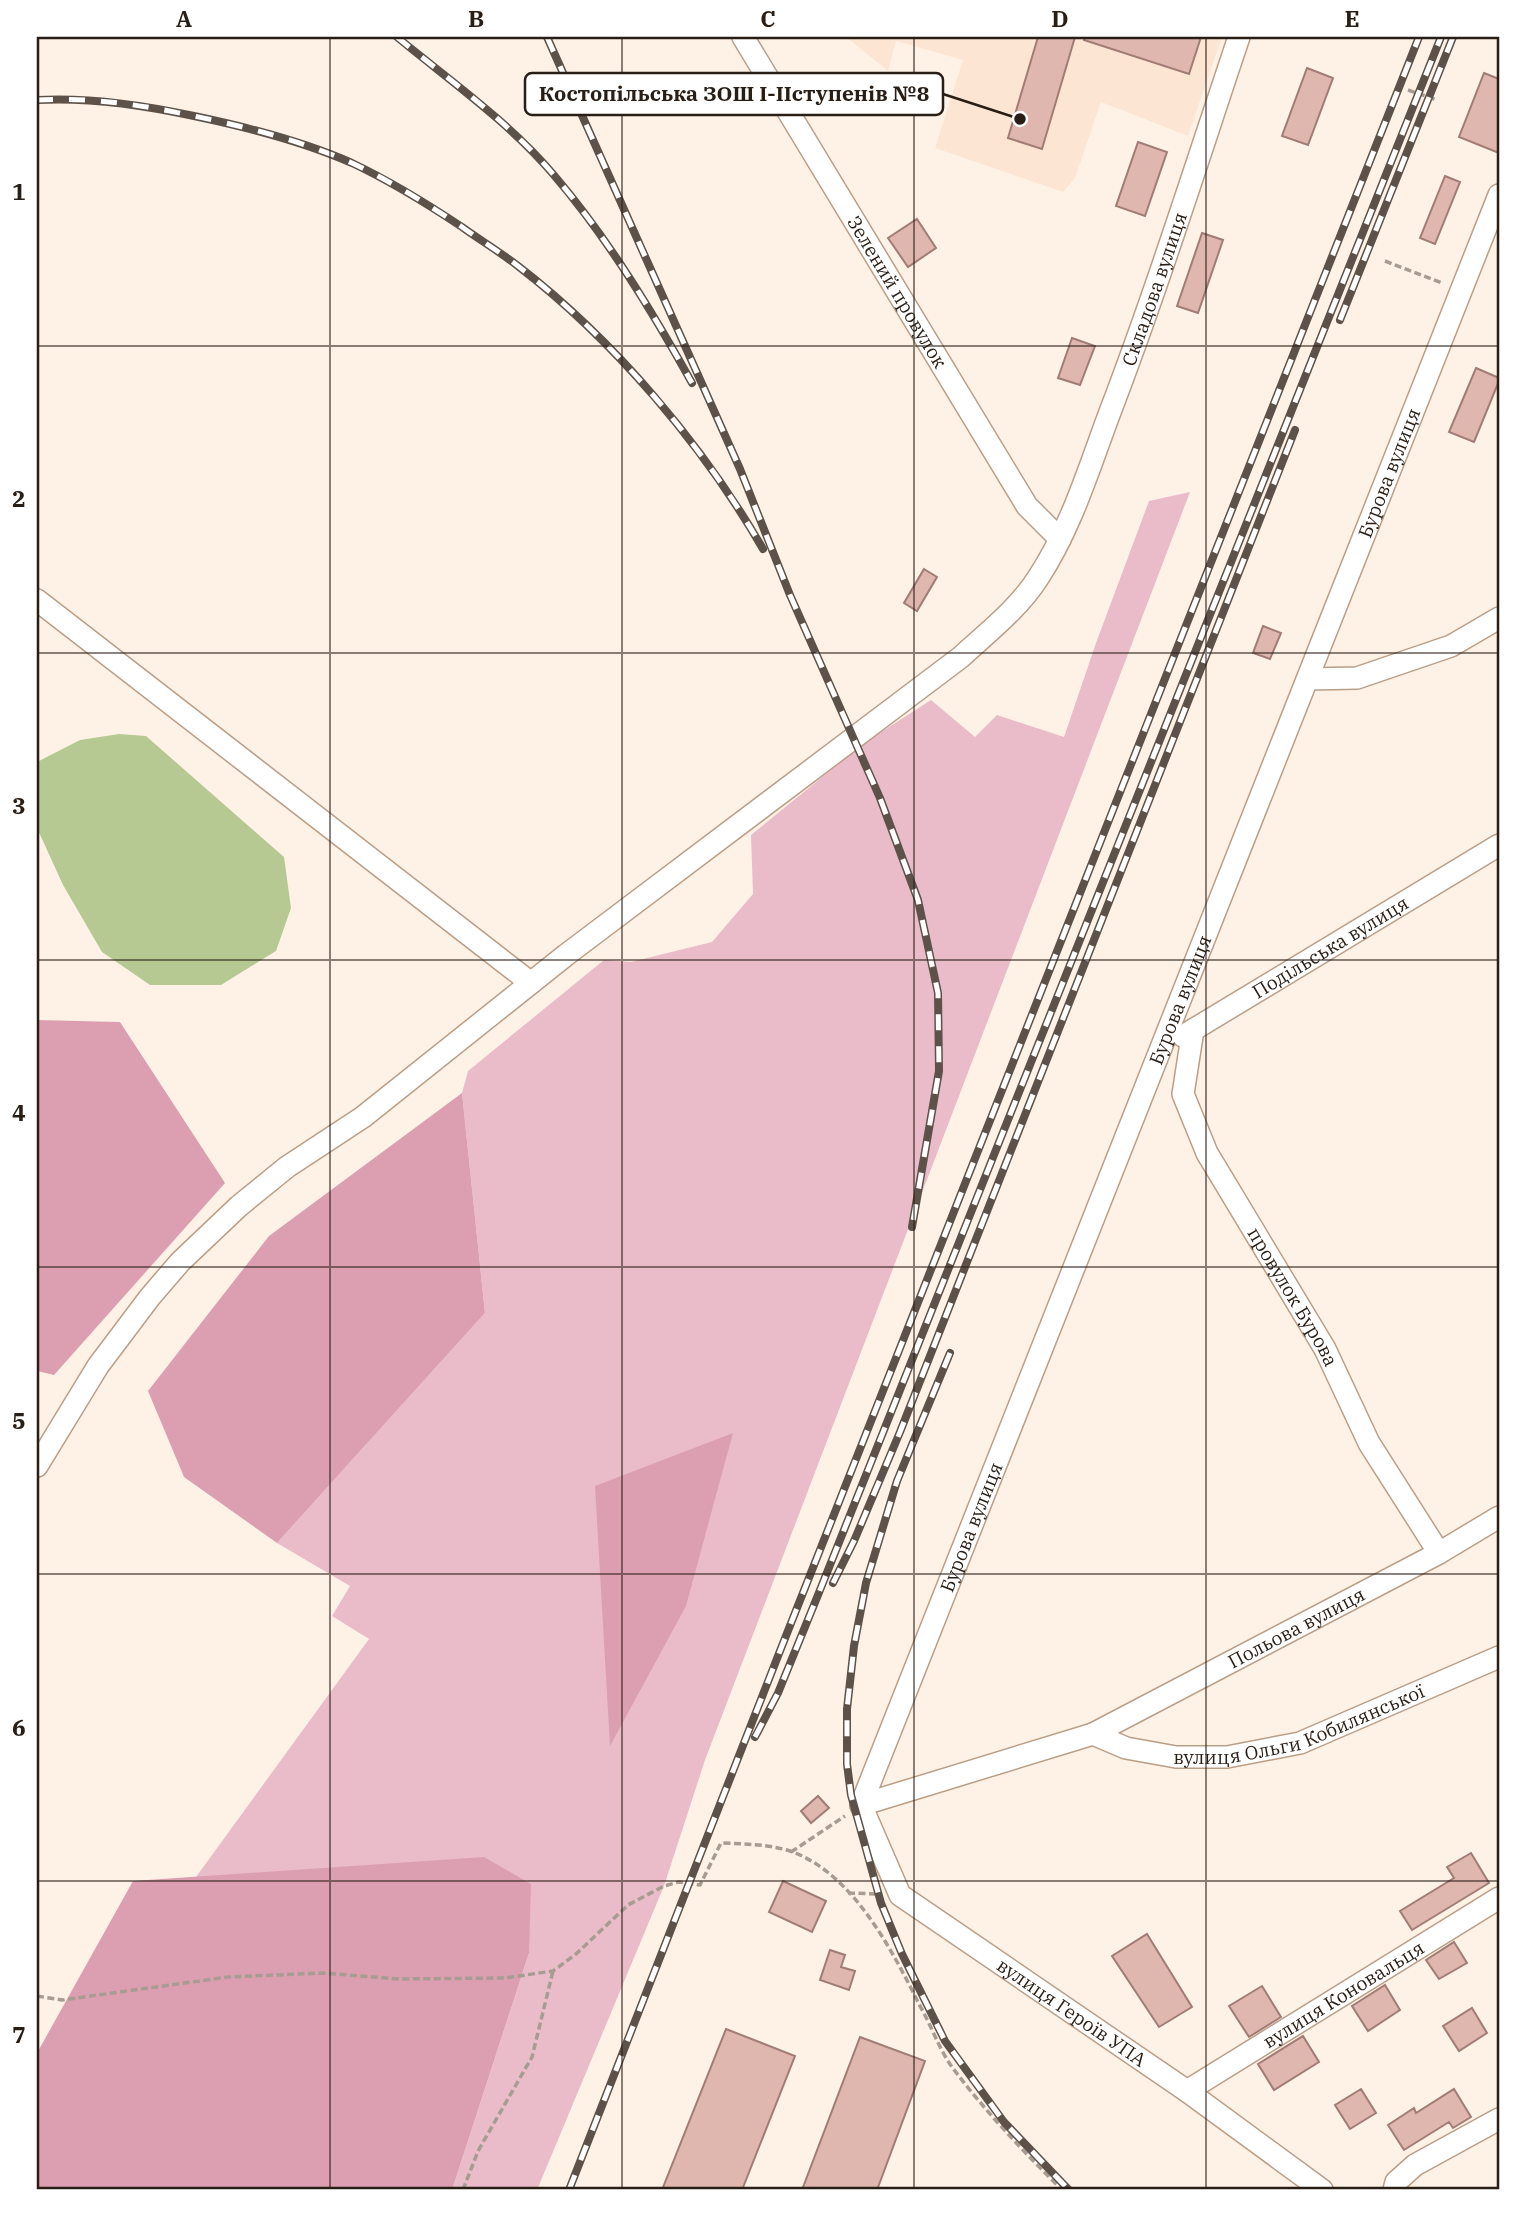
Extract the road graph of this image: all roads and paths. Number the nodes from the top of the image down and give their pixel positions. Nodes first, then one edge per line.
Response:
1 (743, 37) edge
2 (1239, 37) edge
3 (1408, 90) dead end
4 (1437, 100) dead end
5 (1499, 195) edge
6 (1385, 261) dead end
7 (1461, 291) junction
8 (1060, 539) junction
9 (37, 600) edge
10 (1499, 618) edge
11 (1308, 679) junction
12 (1499, 845) edge
13 (531, 983) junction
14 (1194, 1030) junction
15 (1161, 1049) junction
16 (37, 1466) edge
17 (1499, 1517) edge
18 (1439, 1553) junction
19 (1499, 1657) edge
20 (1093, 1734) junction
21 (861, 1805) junction
22 (791, 1852) junction
23 (848, 1893) junction
24 (901, 1895) junction
25 (1499, 1898) edge
26 (553, 1971) junction
27 (37, 1996) edge
28 (1187, 2091) junction
29 (1499, 2119) edge
30 (463, 2190) edge
31 (1062, 2190) edge
32 (1322, 2190) edge
33 (1394, 2190) edge

1 - 8 street, Зелений провулок
2 - 8 street, Складова вулиця
3 - 4 path
5 - 7 street, Бурова вулиця
6 - 7 path
7 - 11 street, Бурова вулиця
8 - 13 street, Складова вулиця
9 - 13 street
10 - 11 street
11 - 15 street, Бурова вулиця
12 - 14 street, Подільська вулиця
13 - 16 street, Складова вулиця
14 - 15 street, Подільська вулиця
14 - 18 street, провулок Бурова
15 - 21 street, Бурова вулиця
17 - 18 street, Польова вулиця
18 - 20 street, Польова вулиця
19 - 20 street, вулиця Ольги Кобилянської
20 - 21 street, Польова вулиця
21 - 22 path
21 - 24 street
22 - 23 path
22 - 26 path
23 - 24 path
23 - 31 path
24 - 28 street, вулиця Героїв УПА
25 - 28 street, вулиця Коновальця
26 - 27 path
26 - 30 path
28 - 32 street, вулиця Героїв УПА
29 - 33 street

